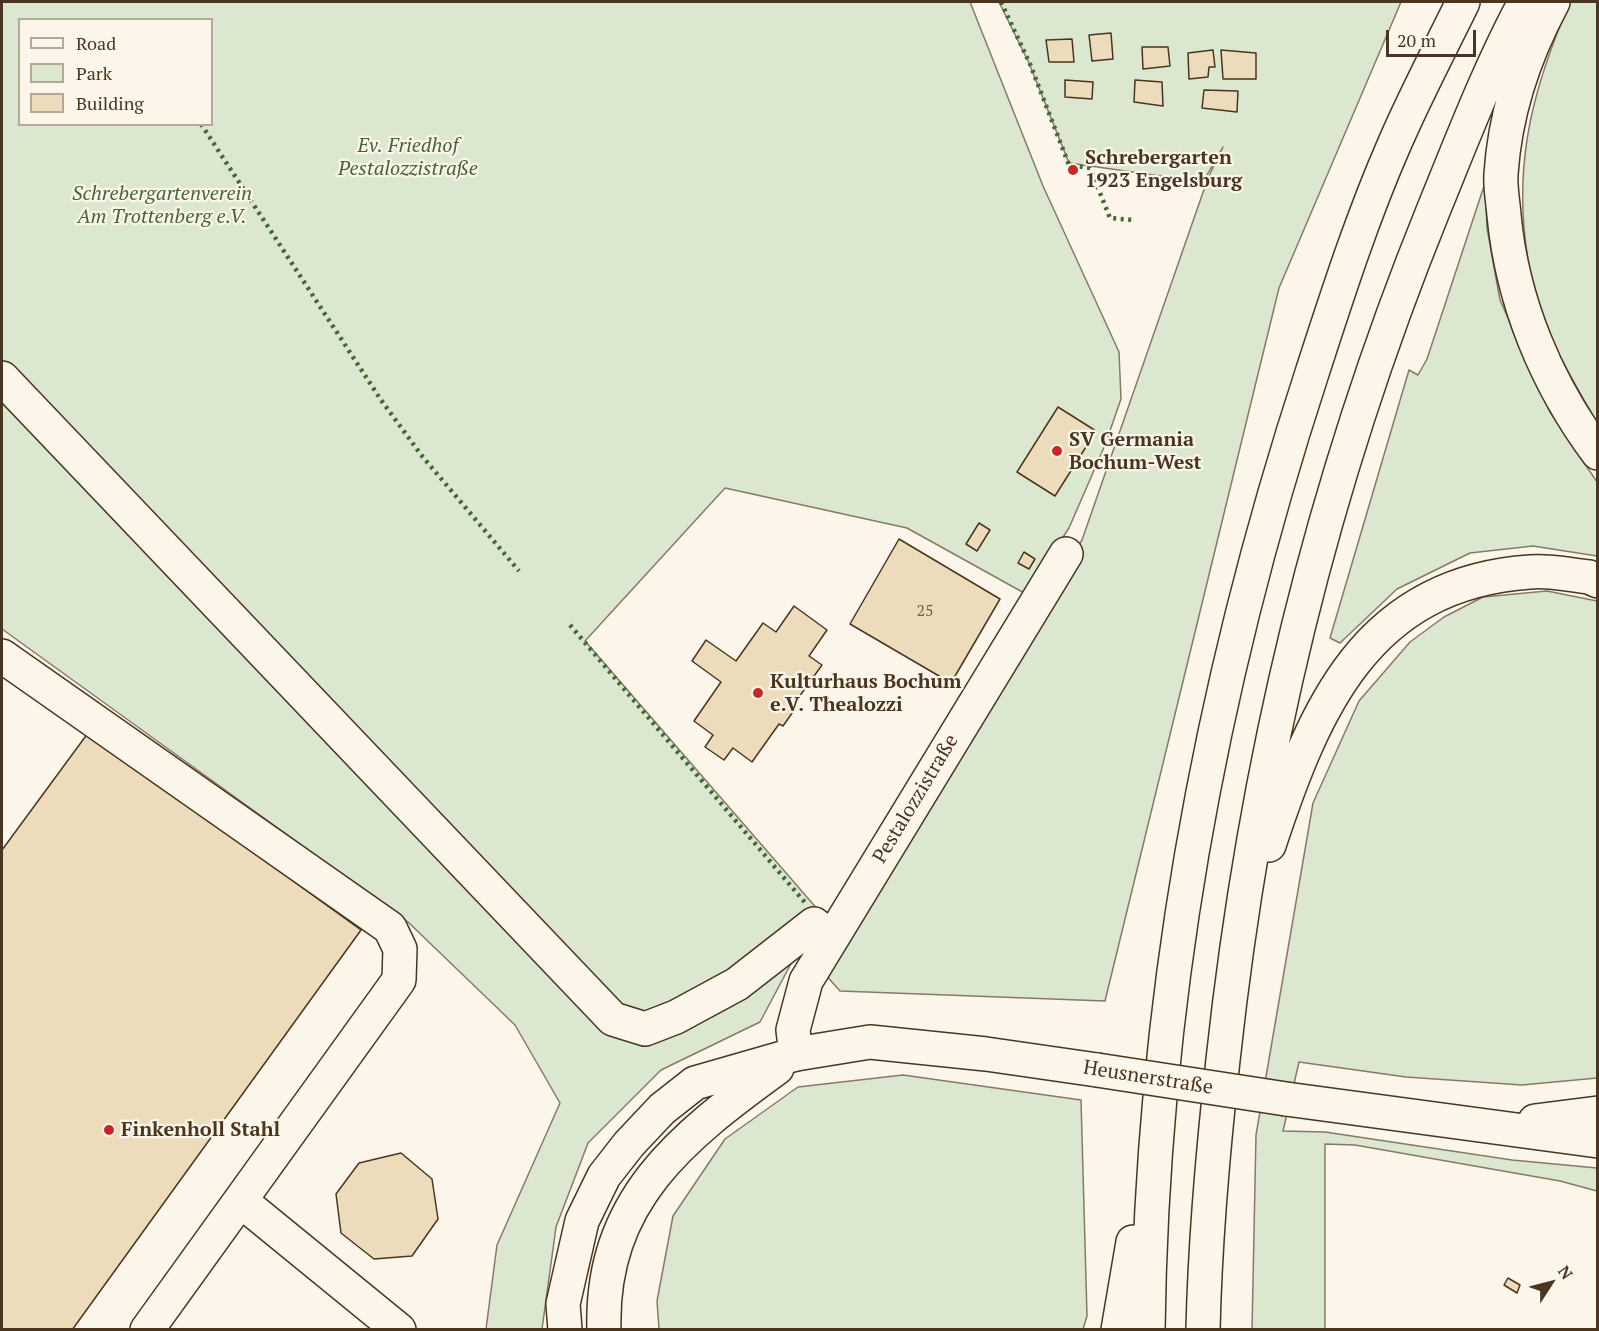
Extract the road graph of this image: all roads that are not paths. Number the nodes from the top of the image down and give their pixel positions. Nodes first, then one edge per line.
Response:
1 (1463, 2) edge
2 (1525, 2) edge
3 (1553, 2) edge
4 (2, 378) edge
5 (1598, 453) edge
6 (1066, 554) dead end
7 (1598, 581) edge
8 (2, 656) edge
9 (831, 938) junction
10 (1236, 944) junction
11 (796, 1054) junction
12 (1163, 1063) junction
13 (1598, 1113) edge
14 (1500, 1126) junction
15 (1598, 1141) edge
16 (241, 1201) junction
17 (147, 1329) edge
18 (399, 1329) edge
19 (565, 1329) edge
20 (604, 1329) edge
21 (1118, 1329) edge
22 (1148, 1329) edge
23 (1203, 1329) edge

1 - 12 main road
2 - 10 main road
3 - 5 main road
4 - 9 main road
6 - 9 main road, Pestalozzistraße
7 - 10 main road
8 - 16 main road
9 - 11 main road, Pestalozzistraße
10 - 23 main road
11 - 14 main road, Heusnerstraße, bridge
11 - 19 main road, Heusnerstraße
11 - 20 main road
12 - 21 main road
12 - 22 main road
13 - 14 main road, Heusnerstraße
14 - 15 main road, Heusnerstraße
16 - 17 main road
16 - 18 main road

